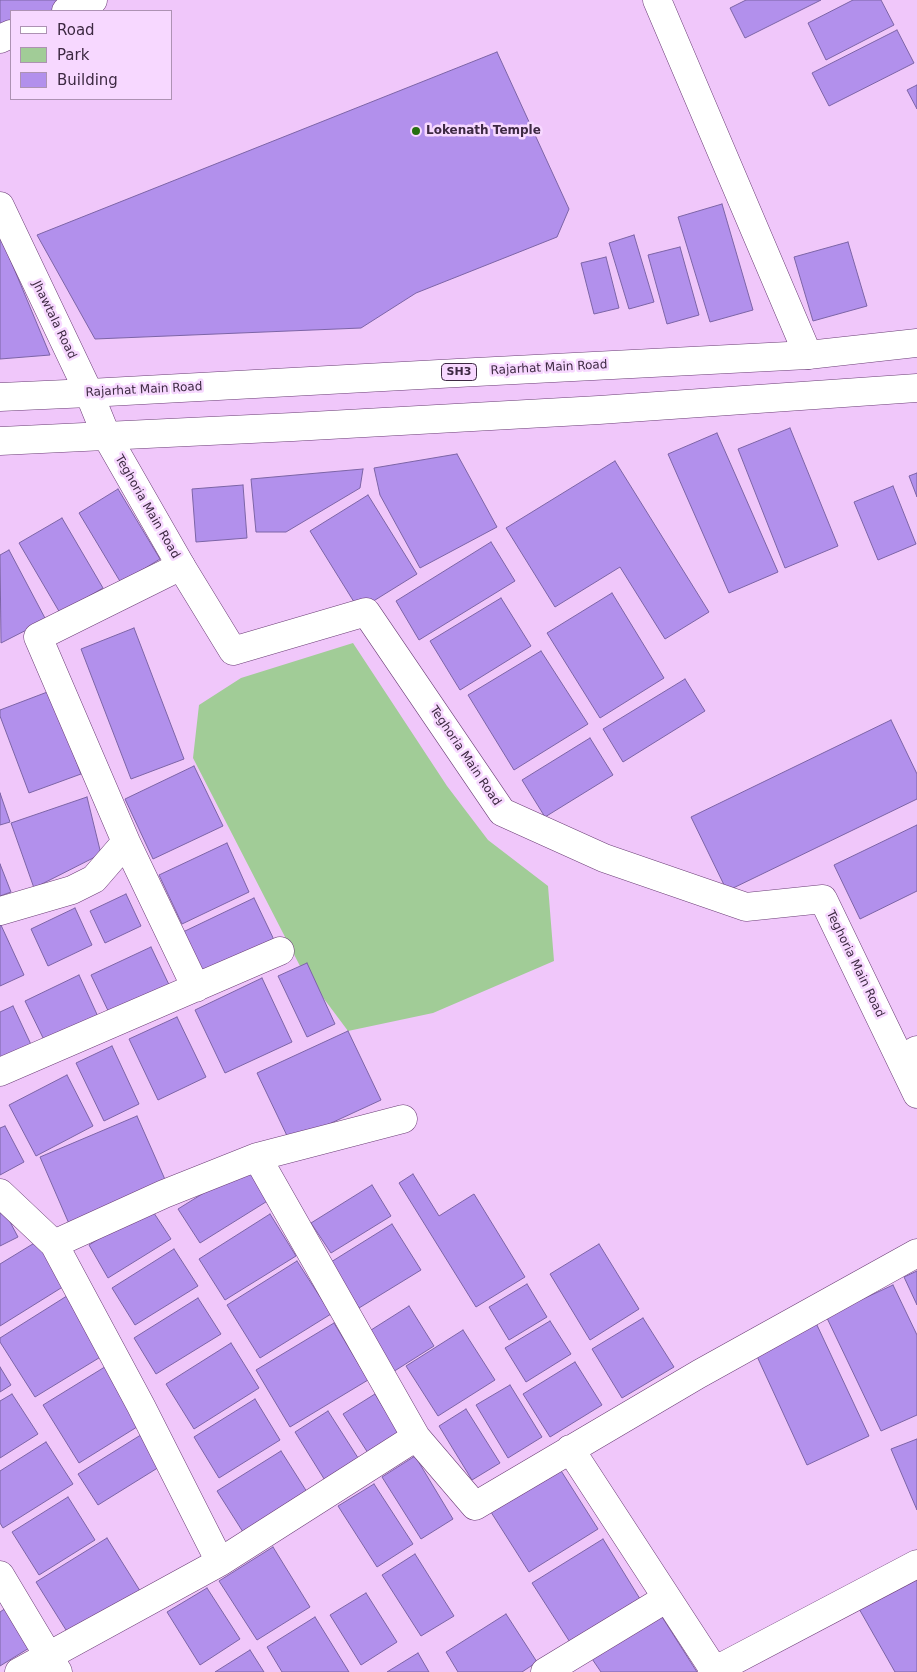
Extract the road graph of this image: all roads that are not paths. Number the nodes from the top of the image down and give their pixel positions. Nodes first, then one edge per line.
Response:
1 (93, 0) edge
2 (657, 0) edge
3 (68, 10) edge
4 (0, 206) edge
5 (917, 343) edge
6 (808, 355) junction
7 (917, 388) edge
8 (89, 393) junction
9 (0, 396) edge
10 (106, 435) junction
11 (0, 441) edge
12 (181, 566) junction
13 (126, 842) junction
14 (0, 912) edge
15 (280, 951) dead end
16 (196, 988) junction
17 (909, 1055) edge
18 (0, 1072) edge
19 (917, 1094) edge
20 (403, 1120) dead end
21 (256, 1157) junction
22 (0, 1193) edge
23 (54, 1244) junction
24 (917, 1252) edge
25 (416, 1437) junction
26 (570, 1449) junction
27 (220, 1562) junction
28 (917, 1564) edge
29 (0, 1575) edge
30 (667, 1598) junction
31 (53, 1663) edge
32 (713, 1671) edge
33 (19, 1672) edge
34 (545, 1672) edge

1 - 3 street
2 - 6 street
4 - 8 street, Jhawtala Road
5 - 6 street, Rajarhat Main Road / SH3
6 - 8 street, Rajarhat Main Road / SH3
7 - 10 street
8 - 9 street, Rajarhat Main Road / SH3
8 - 10 street, Jhawtala Road
10 - 11 street
10 - 12 street, Teghoria Main Road
12 - 13 street
12 - 17 street, Teghoria Main Road
13 - 14 street
13 - 16 street
15 - 16 street
16 - 18 street
17 - 19 street, Teghoria Main Road
20 - 21 street
21 - 23 street
21 - 25 street
22 - 23 street
23 - 27 street
24 - 26 street
25 - 26 street
25 - 27 street
26 - 30 street
27 - 31 street
28 - 32 street
29 - 31 street
30 - 32 street
30 - 34 street
31 - 33 street

